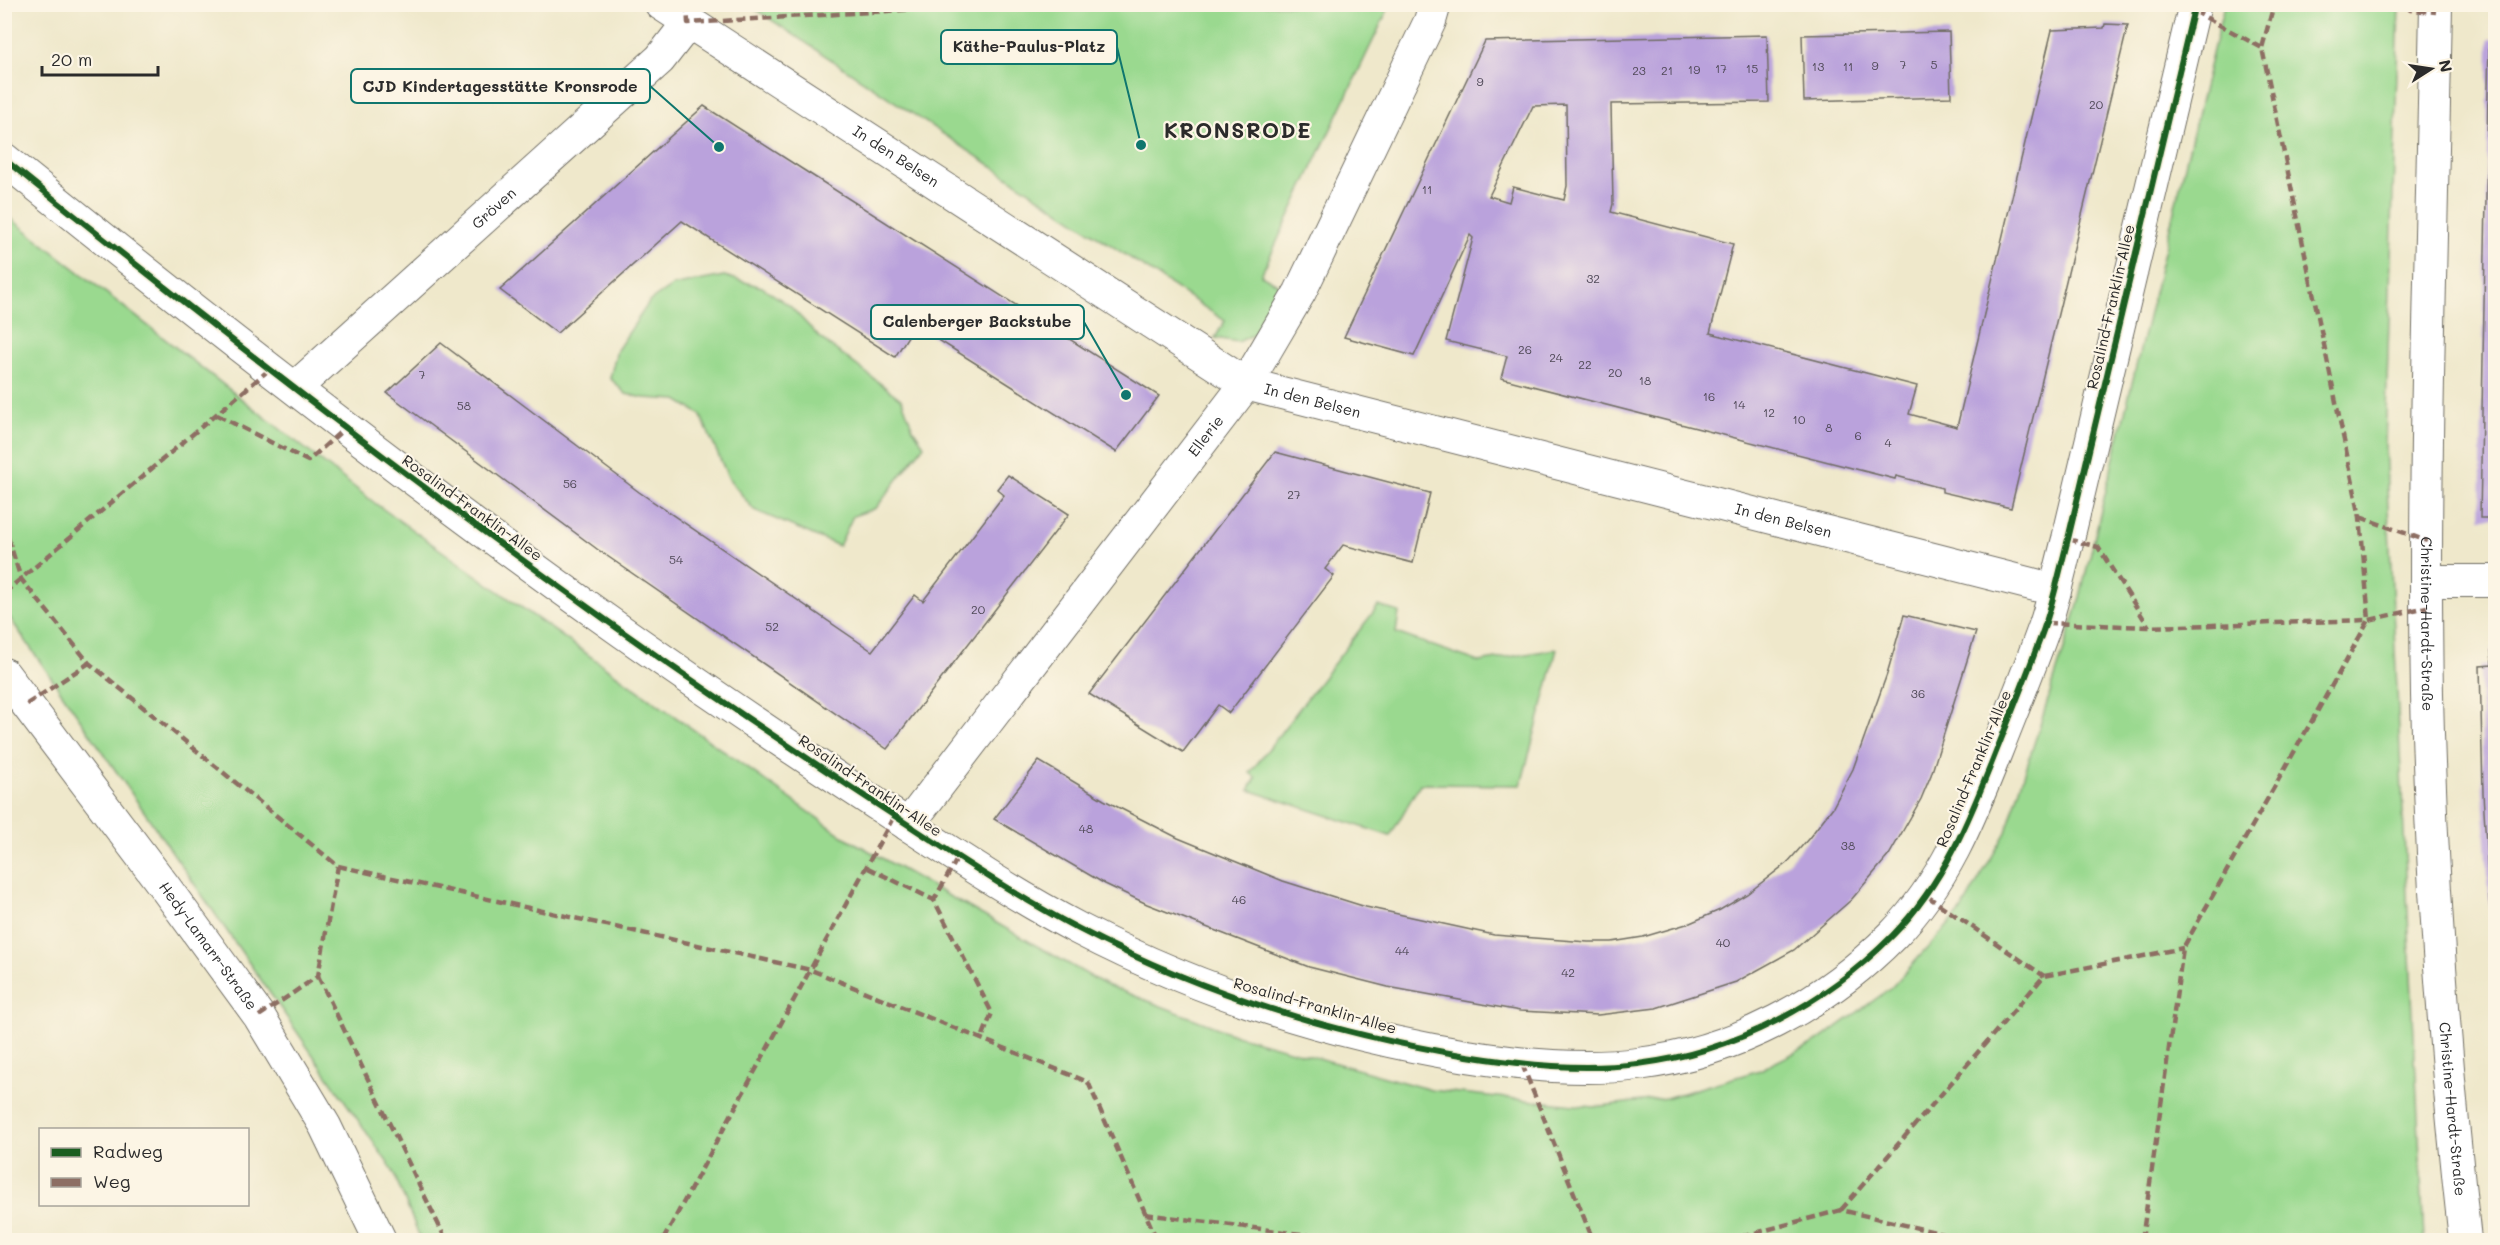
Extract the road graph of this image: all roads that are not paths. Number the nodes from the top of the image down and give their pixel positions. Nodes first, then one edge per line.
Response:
1 (661, 4) edge
2 (1435, 4) edge
3 (2195, 4) edge
4 (2436, 4) edge
5 (688, 23) junction
6 (4, 159) edge
7 (1246, 384) junction
8 (295, 388) junction
9 (2426, 581) junction
10 (2496, 581) edge
11 (2055, 590) junction
12 (4, 674) edge
13 (908, 825) junction
14 (380, 1240) edge
15 (2465, 1240) edge

1 - 5 street, In den Belsen
2 - 7 street, Ellerie
3 - 11 street, Rosalind-Franklin-Allee
4 - 9 street, Christine-Hardt-Straße
5 - 7 street, In den Belsen
5 - 8 street, Gröven
6 - 8 street, Rosalind-Franklin-Allee
7 - 11 street, In den Belsen
7 - 13 street, Ellerie
8 - 13 street, Rosalind-Franklin-Allee
9 - 10 street
9 - 15 street, Christine-Hardt-Straße
11 - 13 street, Rosalind-Franklin-Allee
12 - 14 street, Hedy-Lamarr-Straße

